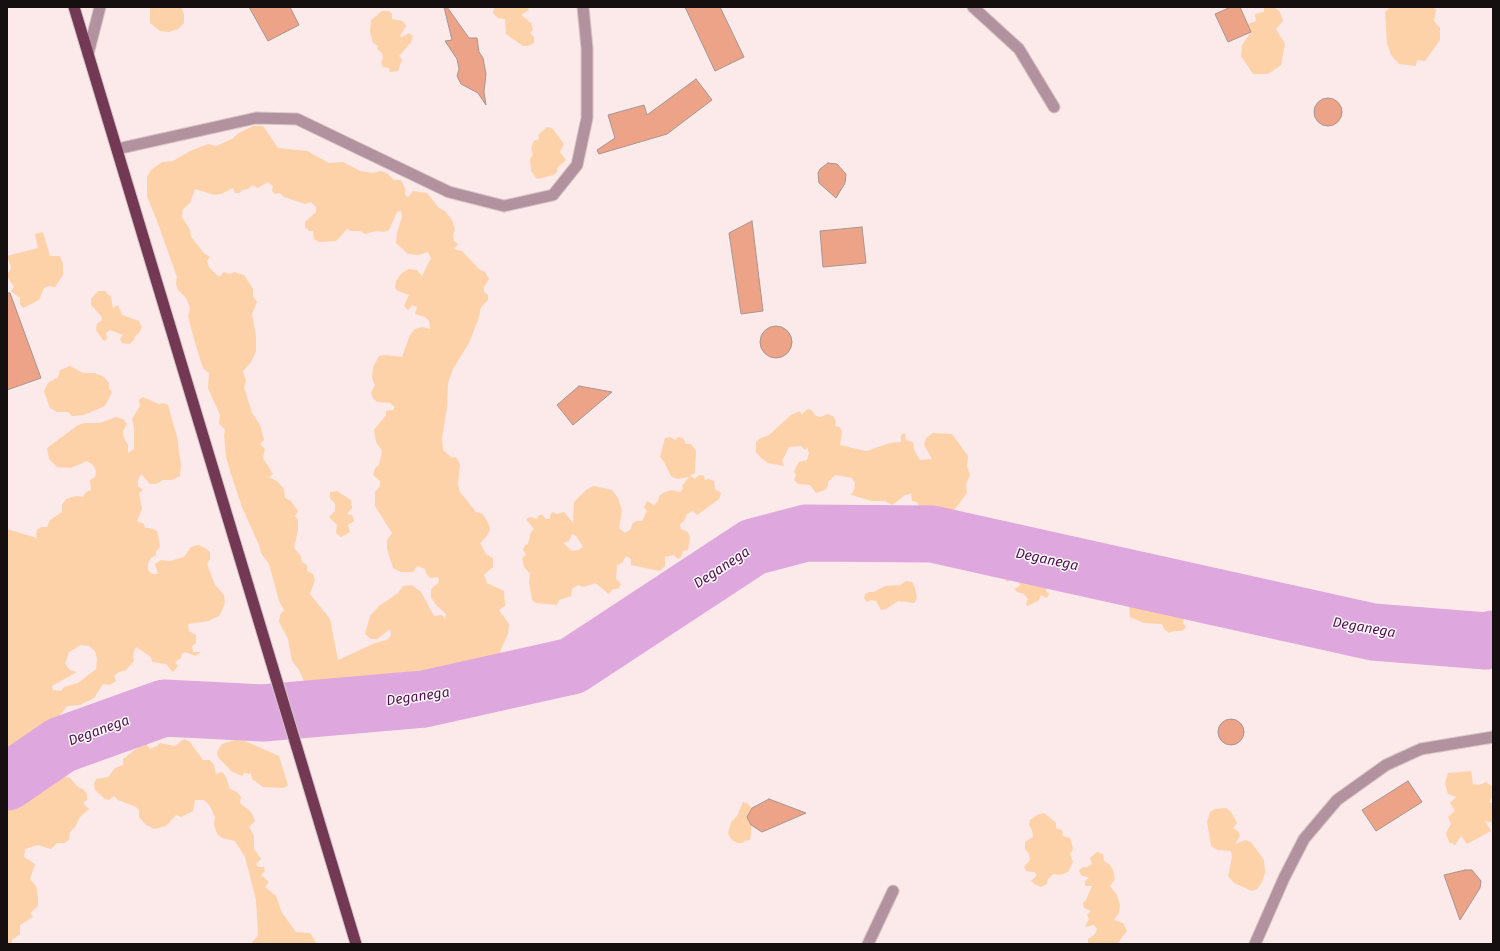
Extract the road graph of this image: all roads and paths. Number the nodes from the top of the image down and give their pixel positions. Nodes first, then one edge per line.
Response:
1 (74, 7) edge
2 (110, 7) edge
3 (583, 7) edge
4 (973, 7) edge
5 (99, 10) edge
6 (88, 54) junction
7 (1054, 107) dead end
8 (117, 149) junction
9 (1493, 738) edge
10 (893, 891) dead end
11 (356, 944) edge
12 (868, 944) edge
13 (1255, 944) edge

1 - 6 highway
2 - 5 street
3 - 8 street
4 - 7 street
5 - 6 street
6 - 8 highway
8 - 11 highway
9 - 13 street
10 - 12 street

